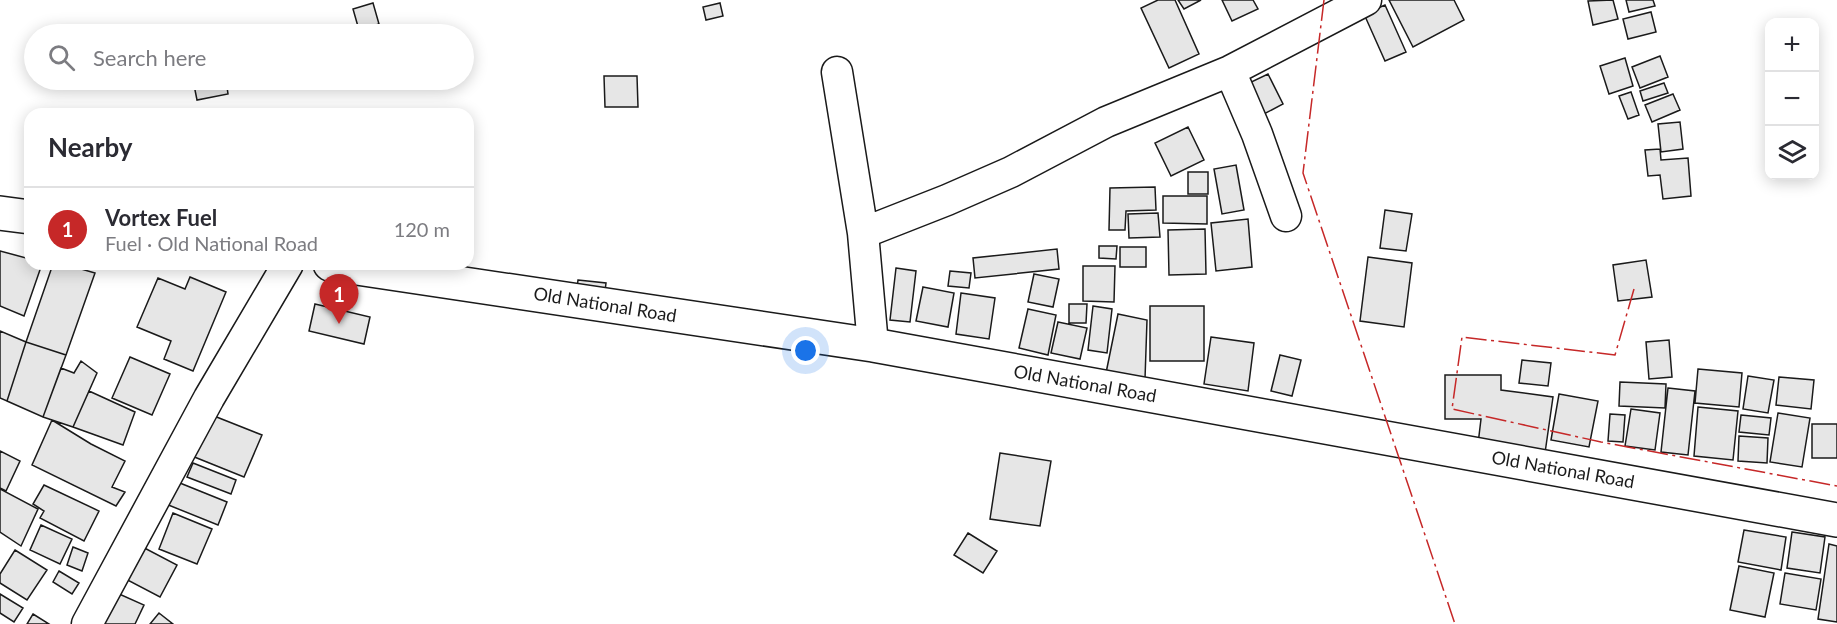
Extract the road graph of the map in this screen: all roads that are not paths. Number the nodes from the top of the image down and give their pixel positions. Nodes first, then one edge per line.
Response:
1 (1366, 0) edge
2 (1230, 71) junction
3 (837, 72) dead end
4 (0, 213) edge
5 (24, 216) edge
6 (1286, 216) dead end
7 (863, 233) junction
8 (284, 270) edge
9 (370, 270) edge
10 (873, 345) junction
11 (1837, 520) edge
12 (87, 624) edge

1 - 2 street
2 - 6 street
2 - 7 street
3 - 7 street
4 - 5 main road
7 - 10 street
8 - 12 street
9 - 10 main road, Old National Road
10 - 11 main road, Old National Road

